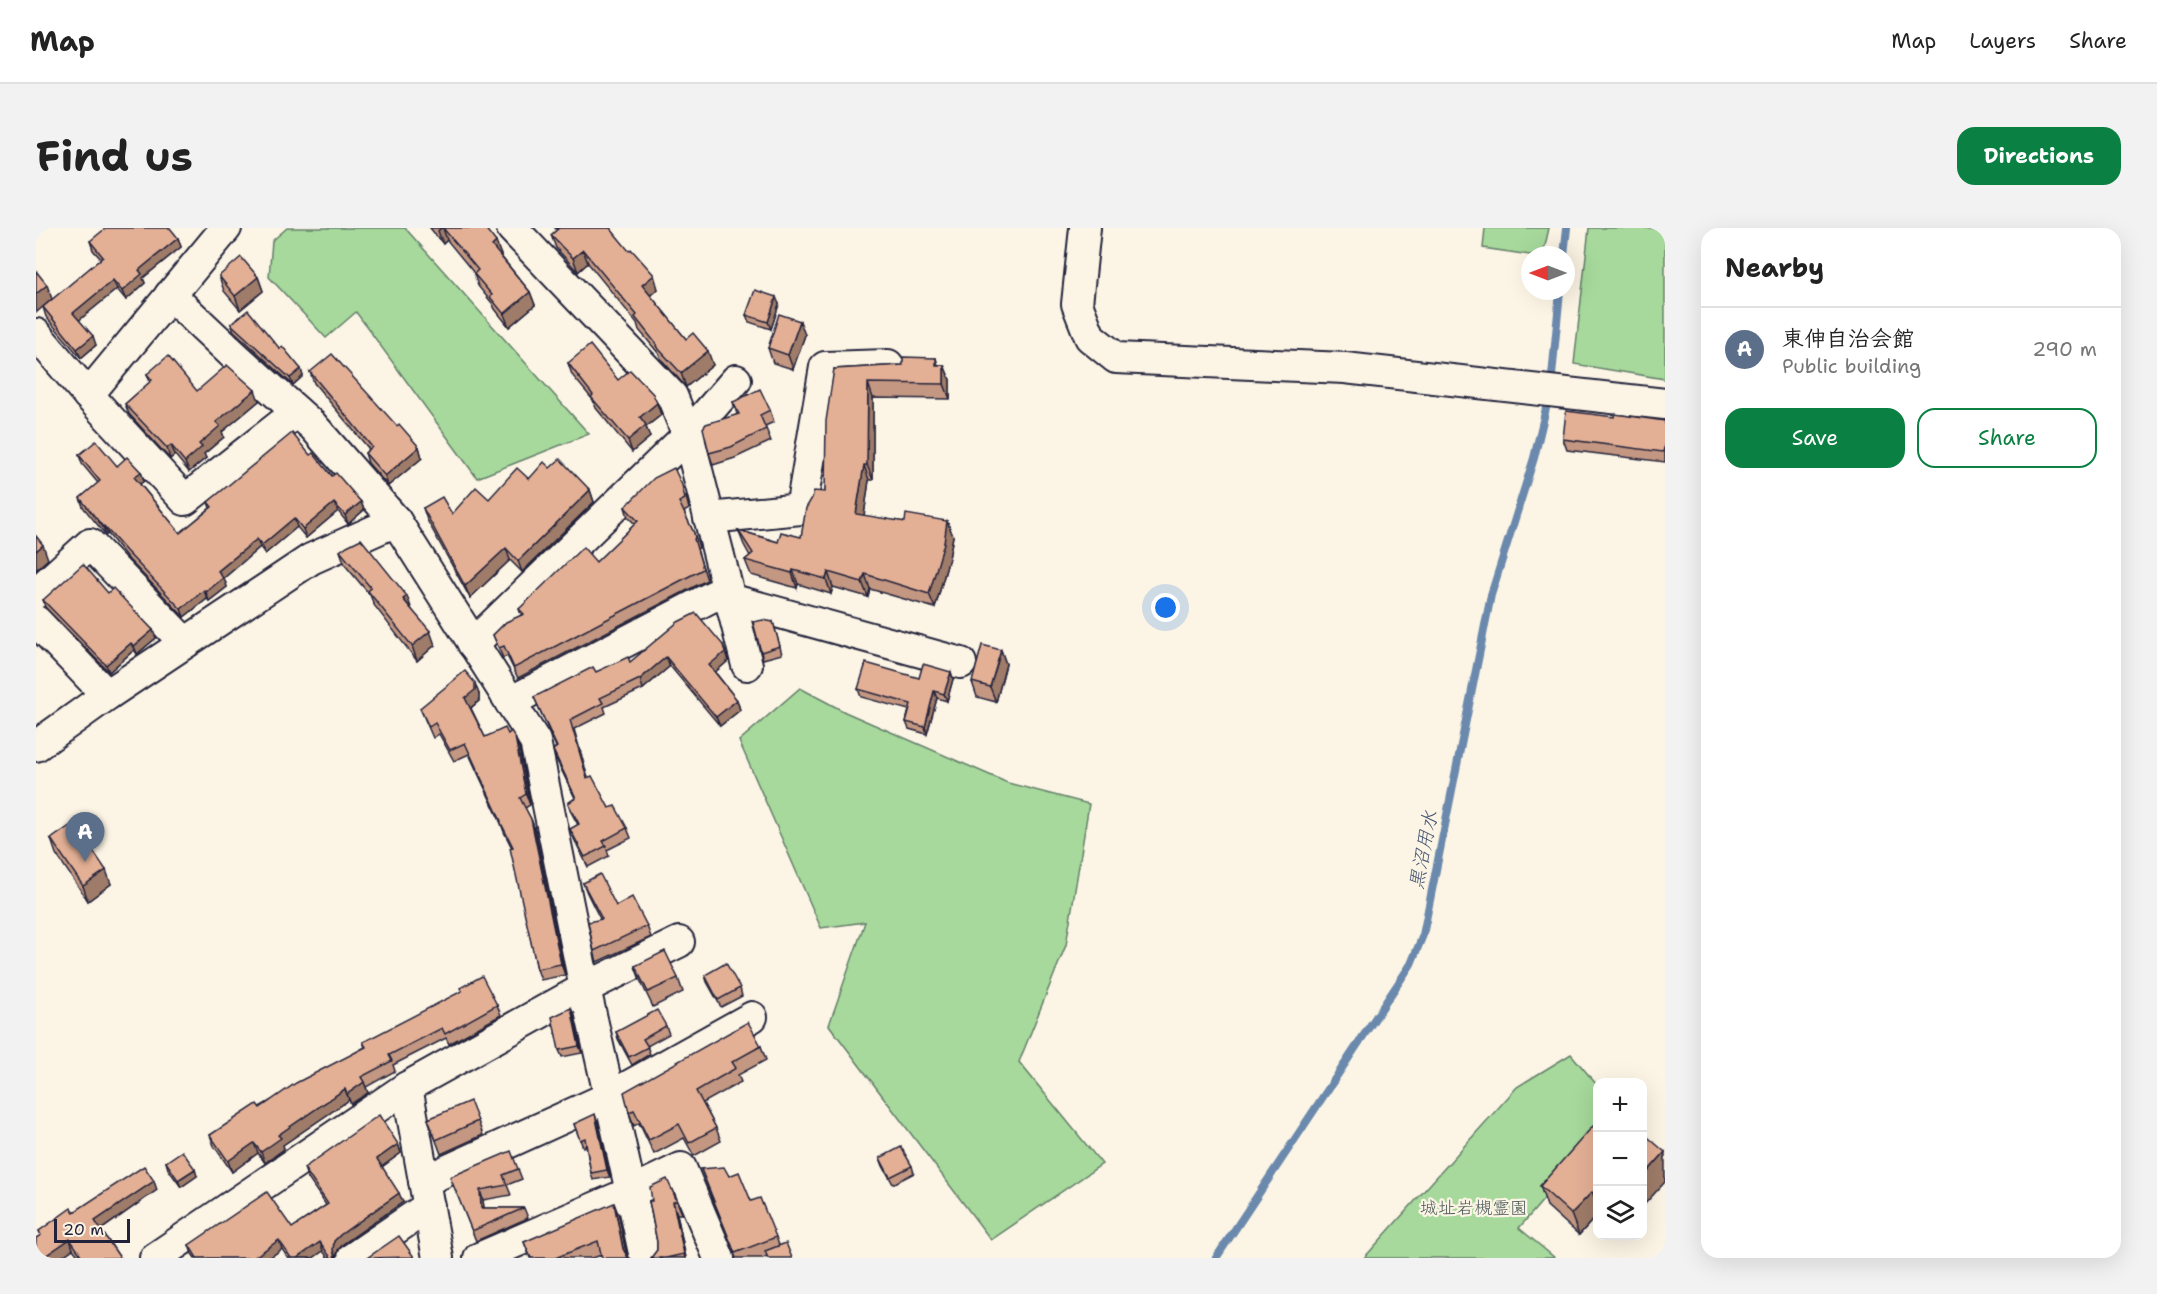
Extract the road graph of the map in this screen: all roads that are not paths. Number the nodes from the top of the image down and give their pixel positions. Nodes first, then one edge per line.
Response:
1 (226, 228) edge
2 (512, 228) edge
3 (1085, 228) edge
4 (170, 295) junction
5 (36, 334) edge
6 (888, 365) edge
7 (736, 380) dead end
8 (88, 395) junction
9 (1665, 404) edge
10 (297, 412) junction
11 (688, 435) junction
12 (709, 518) junction
13 (396, 521) junction
14 (36, 593) edge
15 (729, 598) junction
16 (36, 621) edge
17 (185, 643) junction
18 (473, 644) junction
19 (961, 663) dead end
20 (747, 665) dead end
21 (107, 695) junction
22 (510, 702) junction
23 (36, 746) edge
24 (679, 942) dead end
25 (585, 988) junction
26 (752, 1017) dead end
27 (407, 1087) junction
28 (609, 1097) junction
29 (630, 1192) junction
30 (427, 1194) junction
31 (167, 1255) edge
32 (353, 1258) edge
33 (438, 1258) edge
34 (479, 1258) edge
35 (645, 1258) edge
36 (719, 1258) edge

1 - 4 street
2 - 11 street
3 - 9 street
4 - 8 street
4 - 10 street
5 - 8 street
6 - 12 street
7 - 11 street
8 - 10 street
10 - 13 street
11 - 12 street
11 - 18 street
12 - 15 street
13 - 17 street
13 - 18 street
14 - 17 street
15 - 19 street
15 - 20 street
15 - 22 street
16 - 21 street
17 - 21 street
18 - 22 street
21 - 23 street
22 - 25 street
24 - 25 street
25 - 27 street
25 - 28 street
26 - 28 street
27 - 30 street
27 - 31 street
28 - 29 street
28 - 30 street
29 - 34 street
29 - 35 street
29 - 36 street
30 - 32 street
30 - 33 street

